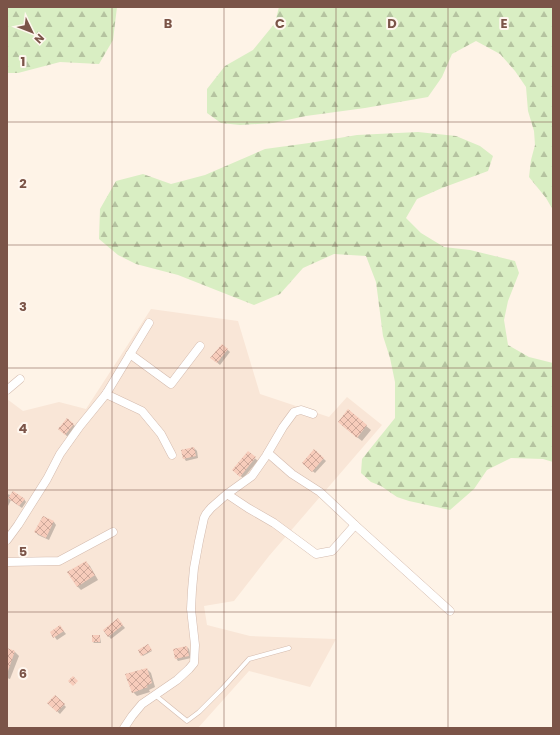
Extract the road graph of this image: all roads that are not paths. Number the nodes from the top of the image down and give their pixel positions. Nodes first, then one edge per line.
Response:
1 (149, 323) dead end
2 (200, 346) dead end
3 (130, 354) junction
4 (20, 379) dead end
5 (7, 390) edge
6 (106, 394) junction
7 (313, 414) dead end
8 (268, 453) junction
9 (172, 455) dead end
10 (227, 494) junction
11 (354, 525) junction
12 (113, 532) dead end
13 (7, 540) edge
14 (7, 562) edge
15 (450, 611) dead end
16 (289, 648) dead end
17 (155, 694) junction
18 (124, 728) edge

1 - 3 street
2 - 3 street
3 - 6 street
4 - 5 street
6 - 9 street
6 - 13 street
7 - 8 street
8 - 10 street
8 - 11 street
10 - 11 street
10 - 17 street
11 - 15 street
12 - 14 street
16 - 17 lane
17 - 18 street

